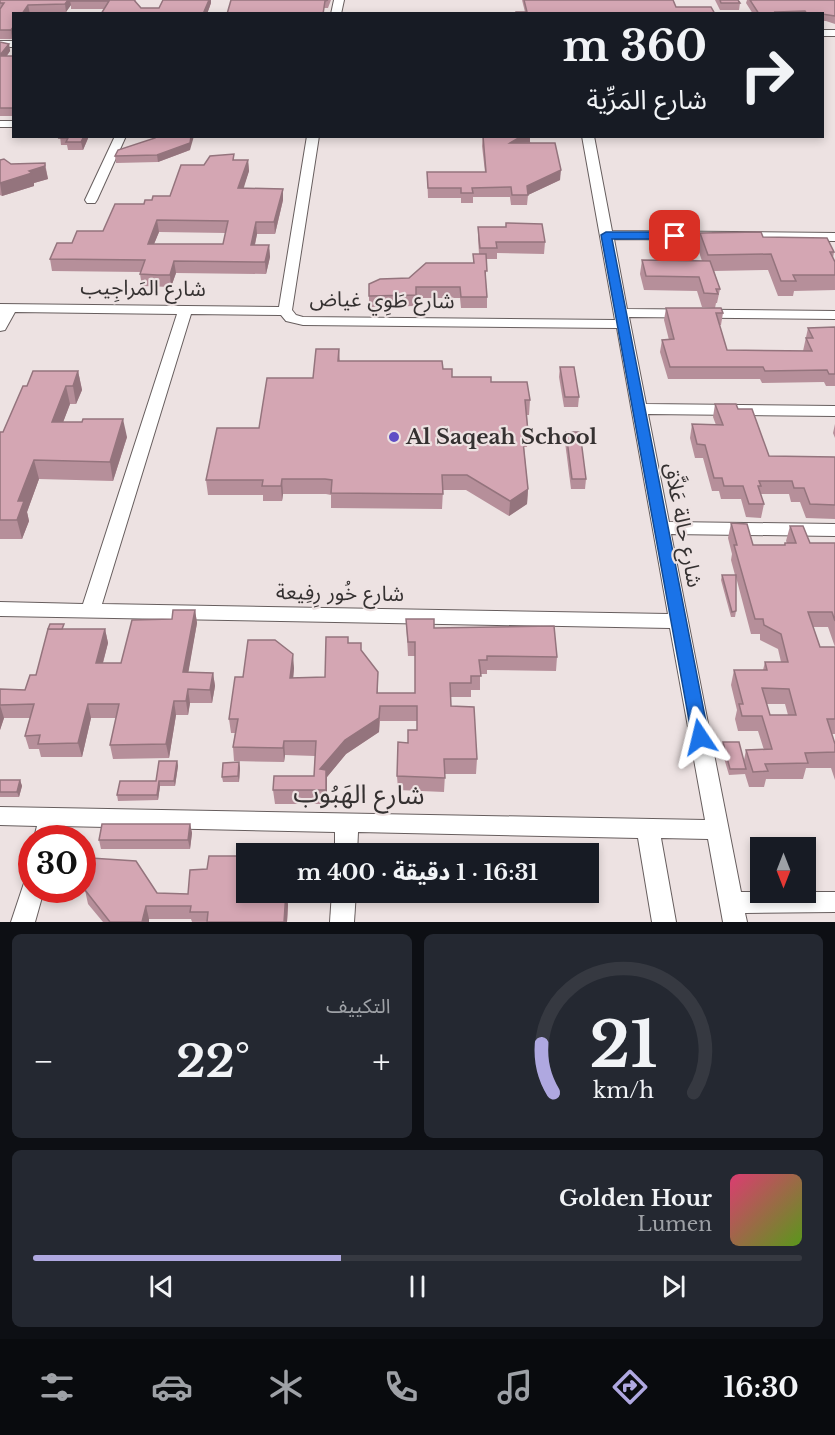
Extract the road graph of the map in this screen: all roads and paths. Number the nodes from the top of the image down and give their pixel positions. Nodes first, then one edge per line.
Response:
1 (120, 138) edge
2 (314, 138) edge
3 (588, 138) edge
4 (91, 200) dead end
5 (606, 235) junction
6 (835, 237) edge
7 (5, 308) edge
8 (185, 310) junction
9 (285, 311) junction
10 (835, 315) edge
11 (622, 319) junction
12 (0, 327) edge
13 (639, 409) junction
14 (835, 411) edge
15 (661, 528) junction
16 (835, 530) edge
17 (0, 609) edge
18 (90, 611) junction
19 (679, 621) junction
20 (0, 816) edge
21 (347, 823) junction
22 (36, 825) edge
23 (96, 827) edge
24 (648, 828) junction
25 (718, 830) junction
26 (346, 843) edge
27 (835, 902) edge
28 (28, 903) edge
29 (343, 903) edge
30 (733, 913) edge
31 (23, 922) edge
32 (342, 922) edge
33 (664, 922) edge

1 - 4 street
2 - 9 street, شارع طَوِي غياض
3 - 5 street, شارع حالة عَلاَّق
5 - 6 street
5 - 11 street, شارع حالة عَلاَّق
7 - 8 street, شارع المَراجِيب
7 - 12 street
8 - 9 street, شارع المَراجِيب
8 - 18 street
9 - 11 street, شارع طَوِي غياض
10 - 11 street, شارع طَوِي غياض
11 - 13 street, شارع حالة عَلاَّق
13 - 14 street
13 - 15 street, شارع حالة عَلاَّق
15 - 16 street
15 - 19 street, شارع حالة عَلاَّق
17 - 18 street, شارع خُور رِفِيعة
18 - 19 street, شارع خُور رِفِيعة
19 - 25 street, شارع حالة عَلاَّق
20 - 22 street, شارع الهَبُوب
21 - 23 street, شارع الهَبُوب
21 - 24 street, شارع الهَبُوب
21 - 26 street
24 - 25 street, شارع الهَبُوب
24 - 33 street
25 - 30 street, شارع حالة عَلاَّق
27 - 30 street
28 - 31 street
29 - 32 street

